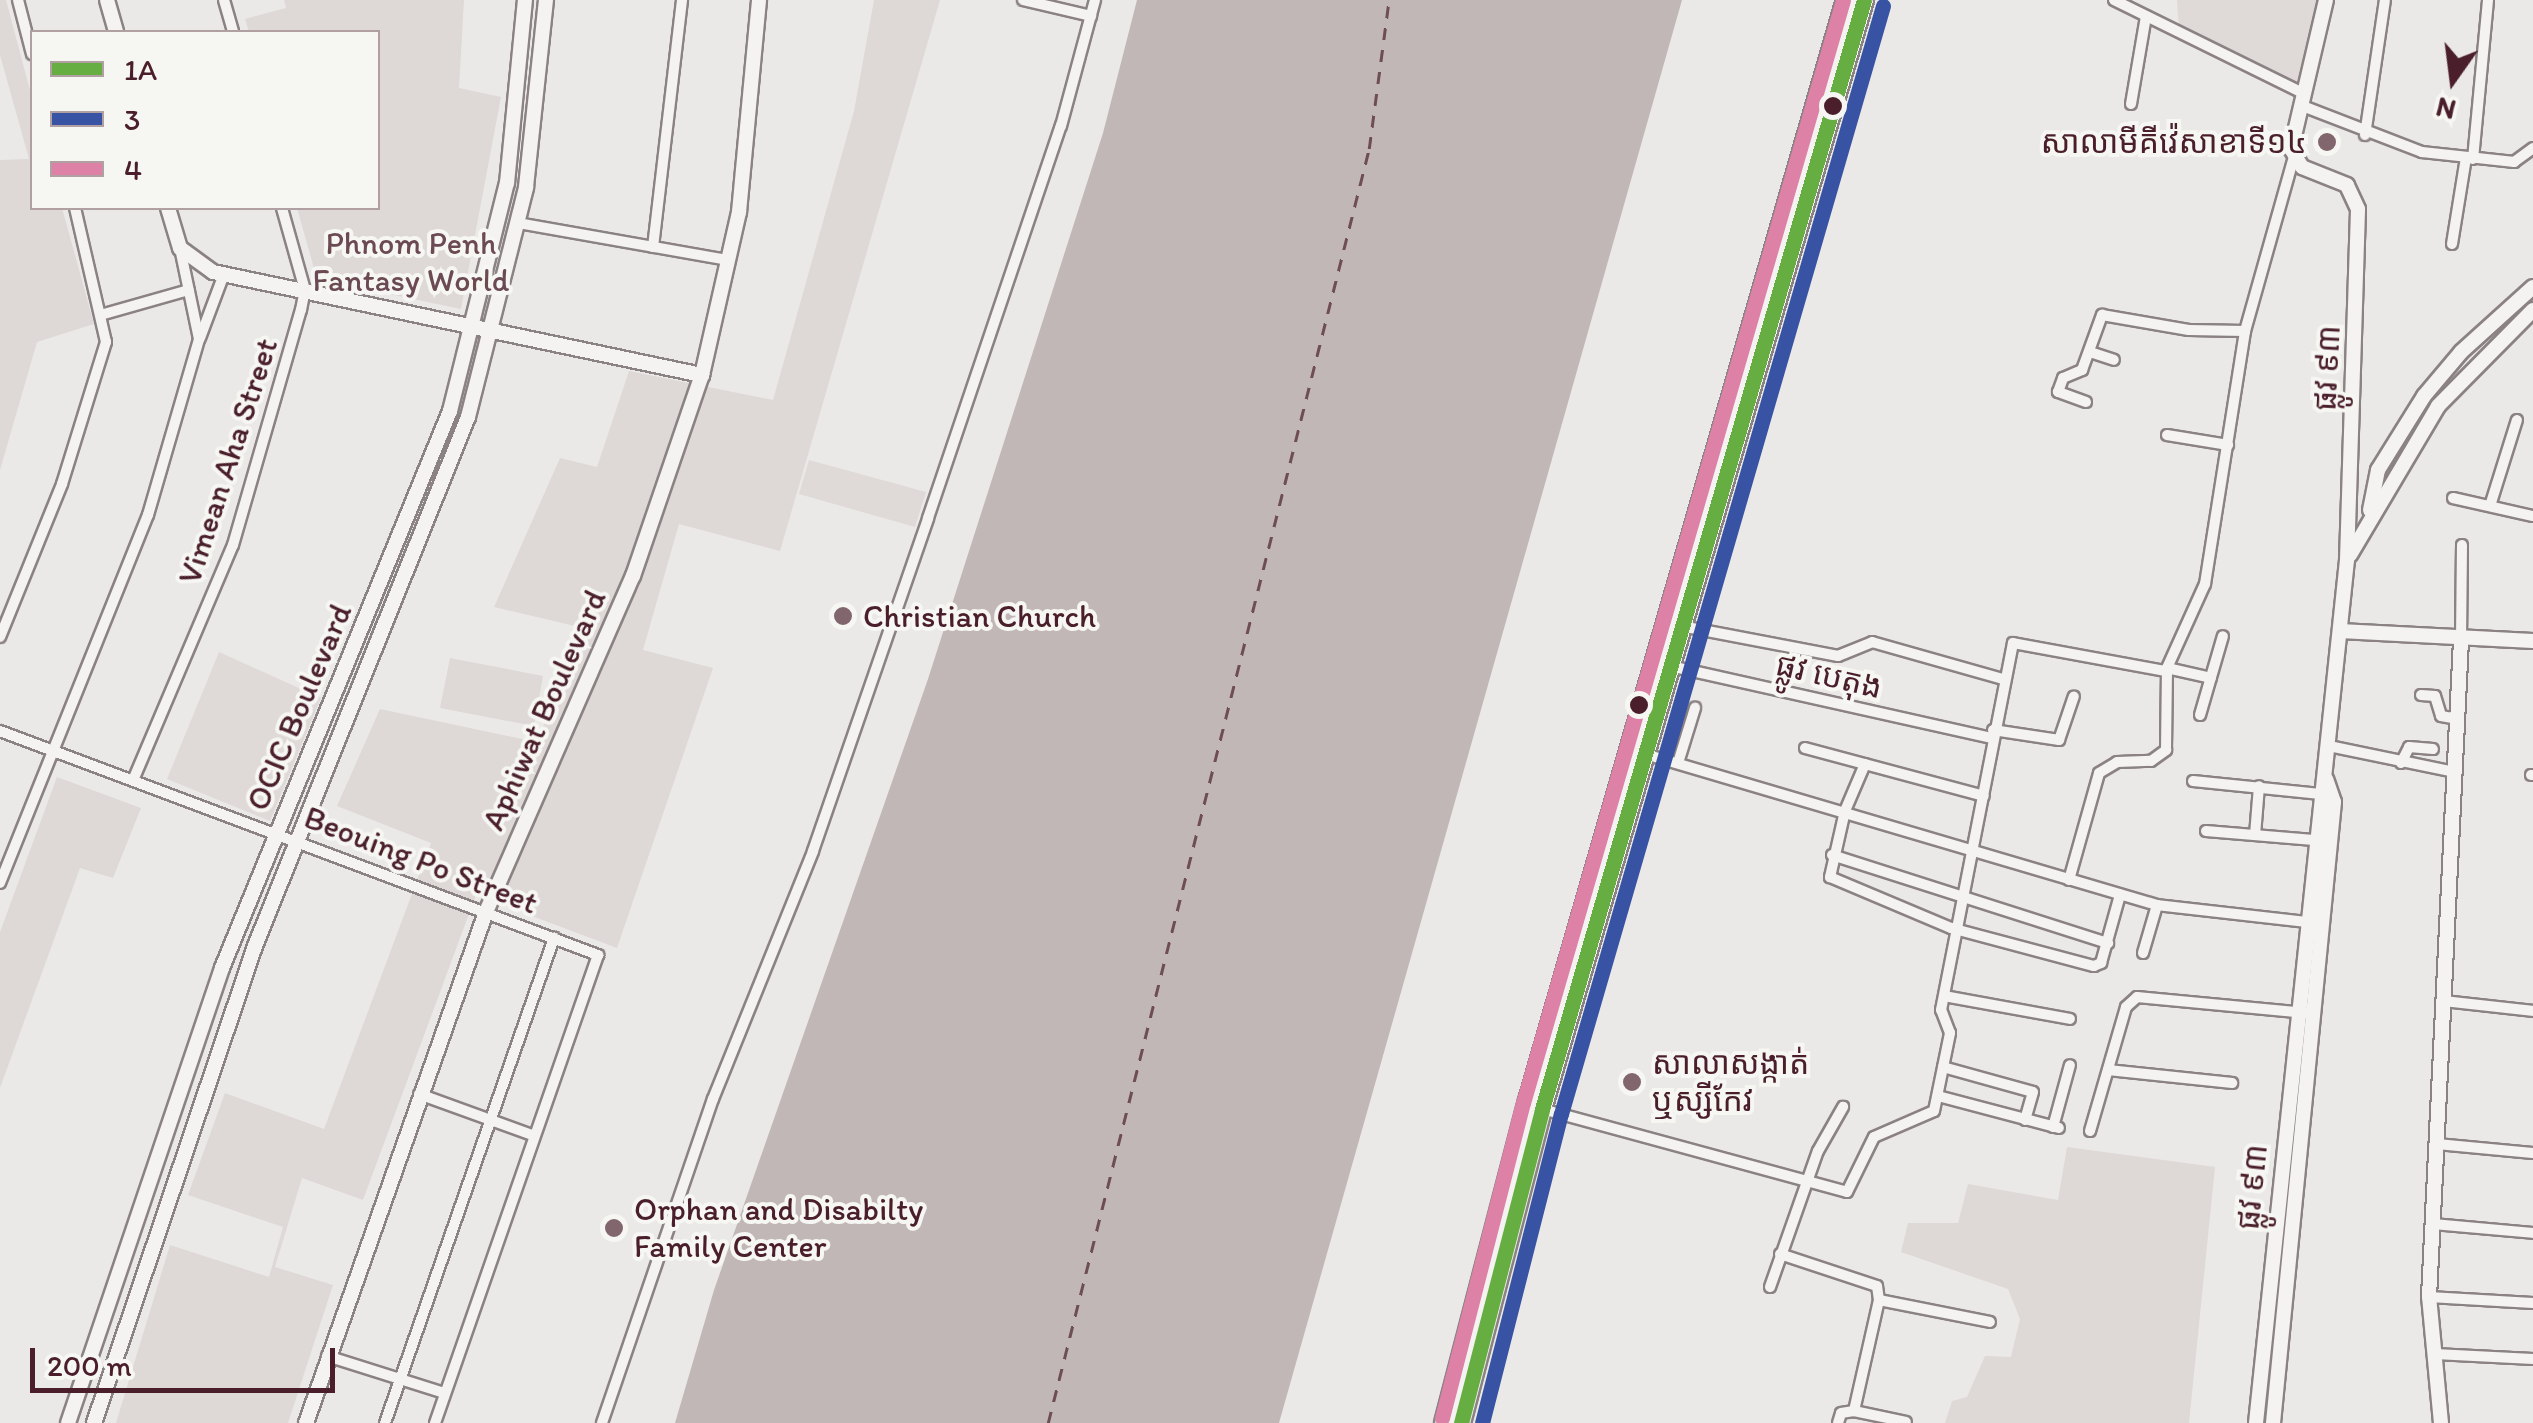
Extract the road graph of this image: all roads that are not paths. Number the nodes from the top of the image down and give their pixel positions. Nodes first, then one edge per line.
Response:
1 (18, 0) edge
2 (107, 0) edge
3 (224, 0) edge
4 (525, 0) edge
5 (546, 0) edge
6 (682, 0) edge
7 (759, 0) edge
8 (1023, 0) edge
9 (1095, 0) edge
10 (1846, 0) edge
11 (1864, 0) edge
12 (2114, 0) edge
13 (2326, 0) edge
14 (2385, 0) edge
15 (2488, 0) edge
16 (1091, 16) junction
17 (2146, 16) junction
18 (115, 30) edge
19 (232, 30) edge
20 (30, 46) edge
21 (2302, 99) junction
22 (2131, 104) dead end
23 (2365, 135) junction
24 (2533, 148) edge
25 (2469, 159) junction
26 (2293, 160) junction
27 (2528, 161) edge
28 (76, 210) edge
29 (169, 210) edge
30 (283, 210) edge
31 (518, 223) junction
32 (2452, 244) dead end
33 (653, 247) junction
34 (180, 248) junction
35 (728, 260) junction
36 (224, 274) junction
37 (2533, 287) edge
38 (188, 290) junction
39 (305, 290) junction
40 (2533, 310) edge
41 (104, 314) junction
42 (475, 328) junction
43 (494, 332) junction
44 (2245, 332) junction
45 (200, 339) junction
46 (2090, 352) junction
47 (2114, 360) dead end
48 (702, 375) junction
49 (2086, 402) dead end
50 (2518, 420) dead end
51 (2167, 435) dead end
52 (2228, 444) junction
53 (2453, 498) dead end
54 (2345, 503) junction
55 (2490, 506) junction
56 (2370, 510) junction
57 (2533, 516) edge
58 (2462, 546) dead end
59 (2347, 560) junction
60 (1675, 624) junction
61 (2340, 632) junction
62 (0, 636) edge
63 (2224, 636) dead end
64 (2461, 640) junction
65 (2533, 641) edge
66 (1664, 663) junction
67 (2166, 670) junction
68 (2211, 678) junction
69 (2003, 679) junction
70 (2421, 695) dead end
71 (2074, 696) dead end
72 (1695, 708) dead end
73 (2200, 715) dead end
74 (2458, 719) junction
75 (0, 732) edge
76 (1992, 734) junction
77 (2329, 746) junction
78 (53, 748) junction
79 (1805, 748) dead end
80 (2433, 749) dead end
81 (1637, 751) junction
82 (1678, 763) junction
83 (2401, 763) junction
84 (1865, 764) junction
85 (2455, 772) junction
86 (134, 778) junction
87 (2193, 781) dead end
88 (2259, 786) junction
89 (2323, 787) junction
90 (1984, 796) junction
91 (1845, 811) junction
92 (2206, 831) dead end
93 (274, 832) junction
94 (2256, 835) junction
95 (294, 840) junction
96 (2314, 840) junction
97 (1973, 851) junction
98 (1832, 855) junction
99 (2068, 880) junction
100 (0, 883) edge
101 (2120, 895) junction
102 (1964, 902) junction
103 (2157, 904) junction
104 (486, 912) junction
105 (2306, 922) junction
106 (2322, 924) junction
107 (1958, 930) junction
108 (554, 938) junction
109 (2108, 943) junction
110 (2143, 953) dead end
111 (1944, 996) junction
112 (2444, 1001) junction
113 (2533, 1011) edge
114 (2297, 1012) junction
115 (2314, 1014) junction
116 (2070, 1018) dead end
117 (2070, 1064) dead end
118 (1944, 1067) junction
119 (2108, 1070) junction
120 (2232, 1084) dead end
121 (418, 1093) junction
122 (1938, 1096) junction
123 (1843, 1107) dead end
124 (1542, 1109) junction
125 (486, 1118) junction
126 (2025, 1120) junction
127 (2090, 1131) dead end
128 (532, 1134) junction
129 (2437, 1144) junction
130 (2533, 1153) edge
131 (1807, 1181) junction
132 (2433, 1224) junction
133 (2533, 1233) edge
134 (1780, 1254) junction
135 (1770, 1287) dead end
136 (2429, 1297) junction
137 (1879, 1300) junction
138 (2533, 1303) edge
139 (1990, 1322) dead end
140 (2434, 1354) junction
141 (326, 1356) junction
142 (2533, 1359) edge
143 (398, 1378) junction
144 (444, 1393) junction
145 (1854, 1411) junction
146 (1906, 1422) edge
147 (68, 1423) edge
148 (94, 1423) edge
149 (306, 1423) edge
150 (385, 1423) edge
151 (435, 1423) edge
152 (602, 1423) edge
153 (1444, 1423) edge
154 (1461, 1423) edge
155 (1838, 1423) edge
156 (2256, 1423) edge
157 (2273, 1423) edge
158 (2441, 1423) edge

1 - 20 street
2 - 18 street
3 - 19 street
4 - 42 street, OCIC Boulevard
5 - 31 street, OCIC Boulevard
6 - 33 street
7 - 35 street, Aphiwat Boulevard
8 - 16 street
9 - 16 street
10 - 60 highway
11 - 60 highway
12 - 17 street
13 - 21 street
14 - 23 street
15 - 25 street
16 - 152 street
17 - 21 street
17 - 22 street
21 - 23 street
21 - 26 street
23 - 25 street
24 - 27 street
25 - 27 street
25 - 32 street
26 - 44 street
26 - 54 street, ផ្លូវ ៩៣
28 - 41 street
29 - 34 street
30 - 39 street
31 - 33 street
31 - 43 street, OCIC Boulevard
33 - 35 street
34 - 36 street
34 - 38 street
35 - 48 street, Aphiwat Boulevard
36 - 39 street
36 - 45 street
37 - 56 street
38 - 41 street
38 - 45 street
39 - 42 street
39 - 86 street, Vimean Aha Street
40 - 56 street
41 - 62 street
42 - 43 street
42 - 93 street, OCIC Boulevard
43 - 48 street
43 - 95 street, OCIC Boulevard
44 - 46 street
44 - 52 street
45 - 78 street
46 - 47 street
46 - 49 street
48 - 104 street, Aphiwat Boulevard
50 - 55 street
51 - 52 street
52 - 67 street
53 - 55 street
54 - 56 street
54 - 59 street, ផ្លូវ ៩៣
55 - 57 street
56 - 59 street
58 - 64 street
59 - 61 street, ផ្លូវ ៩៣
60 - 66 highway
60 - 69 street
61 - 64 street
61 - 77 street, ផ្លូវ ៩៣
63 - 68 street
64 - 65 street
64 - 74 street
66 - 76 street, ផ្លូវ បេតុង
66 - 81 highway
67 - 68 street
67 - 69 street
67 - 99 street
68 - 73 street
69 - 76 street
70 - 74 street
71 - 76 street, ផ្លូវ បេតុង
72 - 82 street
74 - 85 street
75 - 78 street, Beouing Po Street
76 - 90 street
77 - 83 street
77 - 89 street, ផ្លូវ ៩៣
78 - 86 street, Beouing Po Street
78 - 100 street
79 - 84 street
80 - 83 street
81 - 82 street
81 - 124 highway
81 - 153 highway
82 - 91 street
83 - 85 street
84 - 90 street
84 - 91 street
85 - 112 street
86 - 93 street, Beouing Po Street
87 - 88 street
88 - 89 street
88 - 94 street
89 - 96 street, ផ្លូវ ៩៣
89 - 106 street, ផ្លូវ ៩៣
90 - 97 street
91 - 97 street
91 - 98 street
92 - 94 street
93 - 95 street, Beouing Po Street
93 - 147 street, OCIC Boulevard
94 - 96 street
95 - 104 street, Beouing Po Street
95 - 148 street, OCIC Boulevard
96 - 105 street, ផ្លូវ ៩៣
97 - 99 street
97 - 102 street
98 - 102 street
98 - 107 street
99 - 101 street
101 - 103 street
101 - 109 street
102 - 107 street
102 - 109 street
103 - 105 street
103 - 110 street
104 - 108 street, Beouing Po Street
104 - 121 street, Aphiwat Boulevard
105 - 106 street
105 - 114 street, ផ្លូវ ៩៣
106 - 115 street, ផ្លូវ ៩៣
107 - 109 street
107 - 111 street
108 - 125 street
108 - 128 street, Beouing Po Street
111 - 116 street
111 - 118 street
112 - 113 street
112 - 129 street
114 - 115 street
114 - 119 street
114 - 156 street, ផ្លូវ ៩៣
115 - 157 street, ផ្លូវ ៩៣
117 - 126 street
118 - 122 street
118 - 126 street
119 - 120 street
119 - 127 street
121 - 125 street
121 - 141 street, Aphiwat Boulevard
122 - 126 street
122 - 131 street
123 - 131 street
124 - 131 street
124 - 154 highway
125 - 128 street
125 - 143 street
128 - 144 street
129 - 130 street
129 - 132 street
131 - 134 street
132 - 133 street
132 - 136 street
134 - 135 street
134 - 137 street
136 - 138 street
136 - 140 street
137 - 139 street
137 - 145 street
140 - 142 street
140 - 158 street
141 - 143 street
141 - 149 street, Aphiwat Boulevard
143 - 144 street
143 - 150 street
144 - 151 street
145 - 146 street
145 - 155 street

